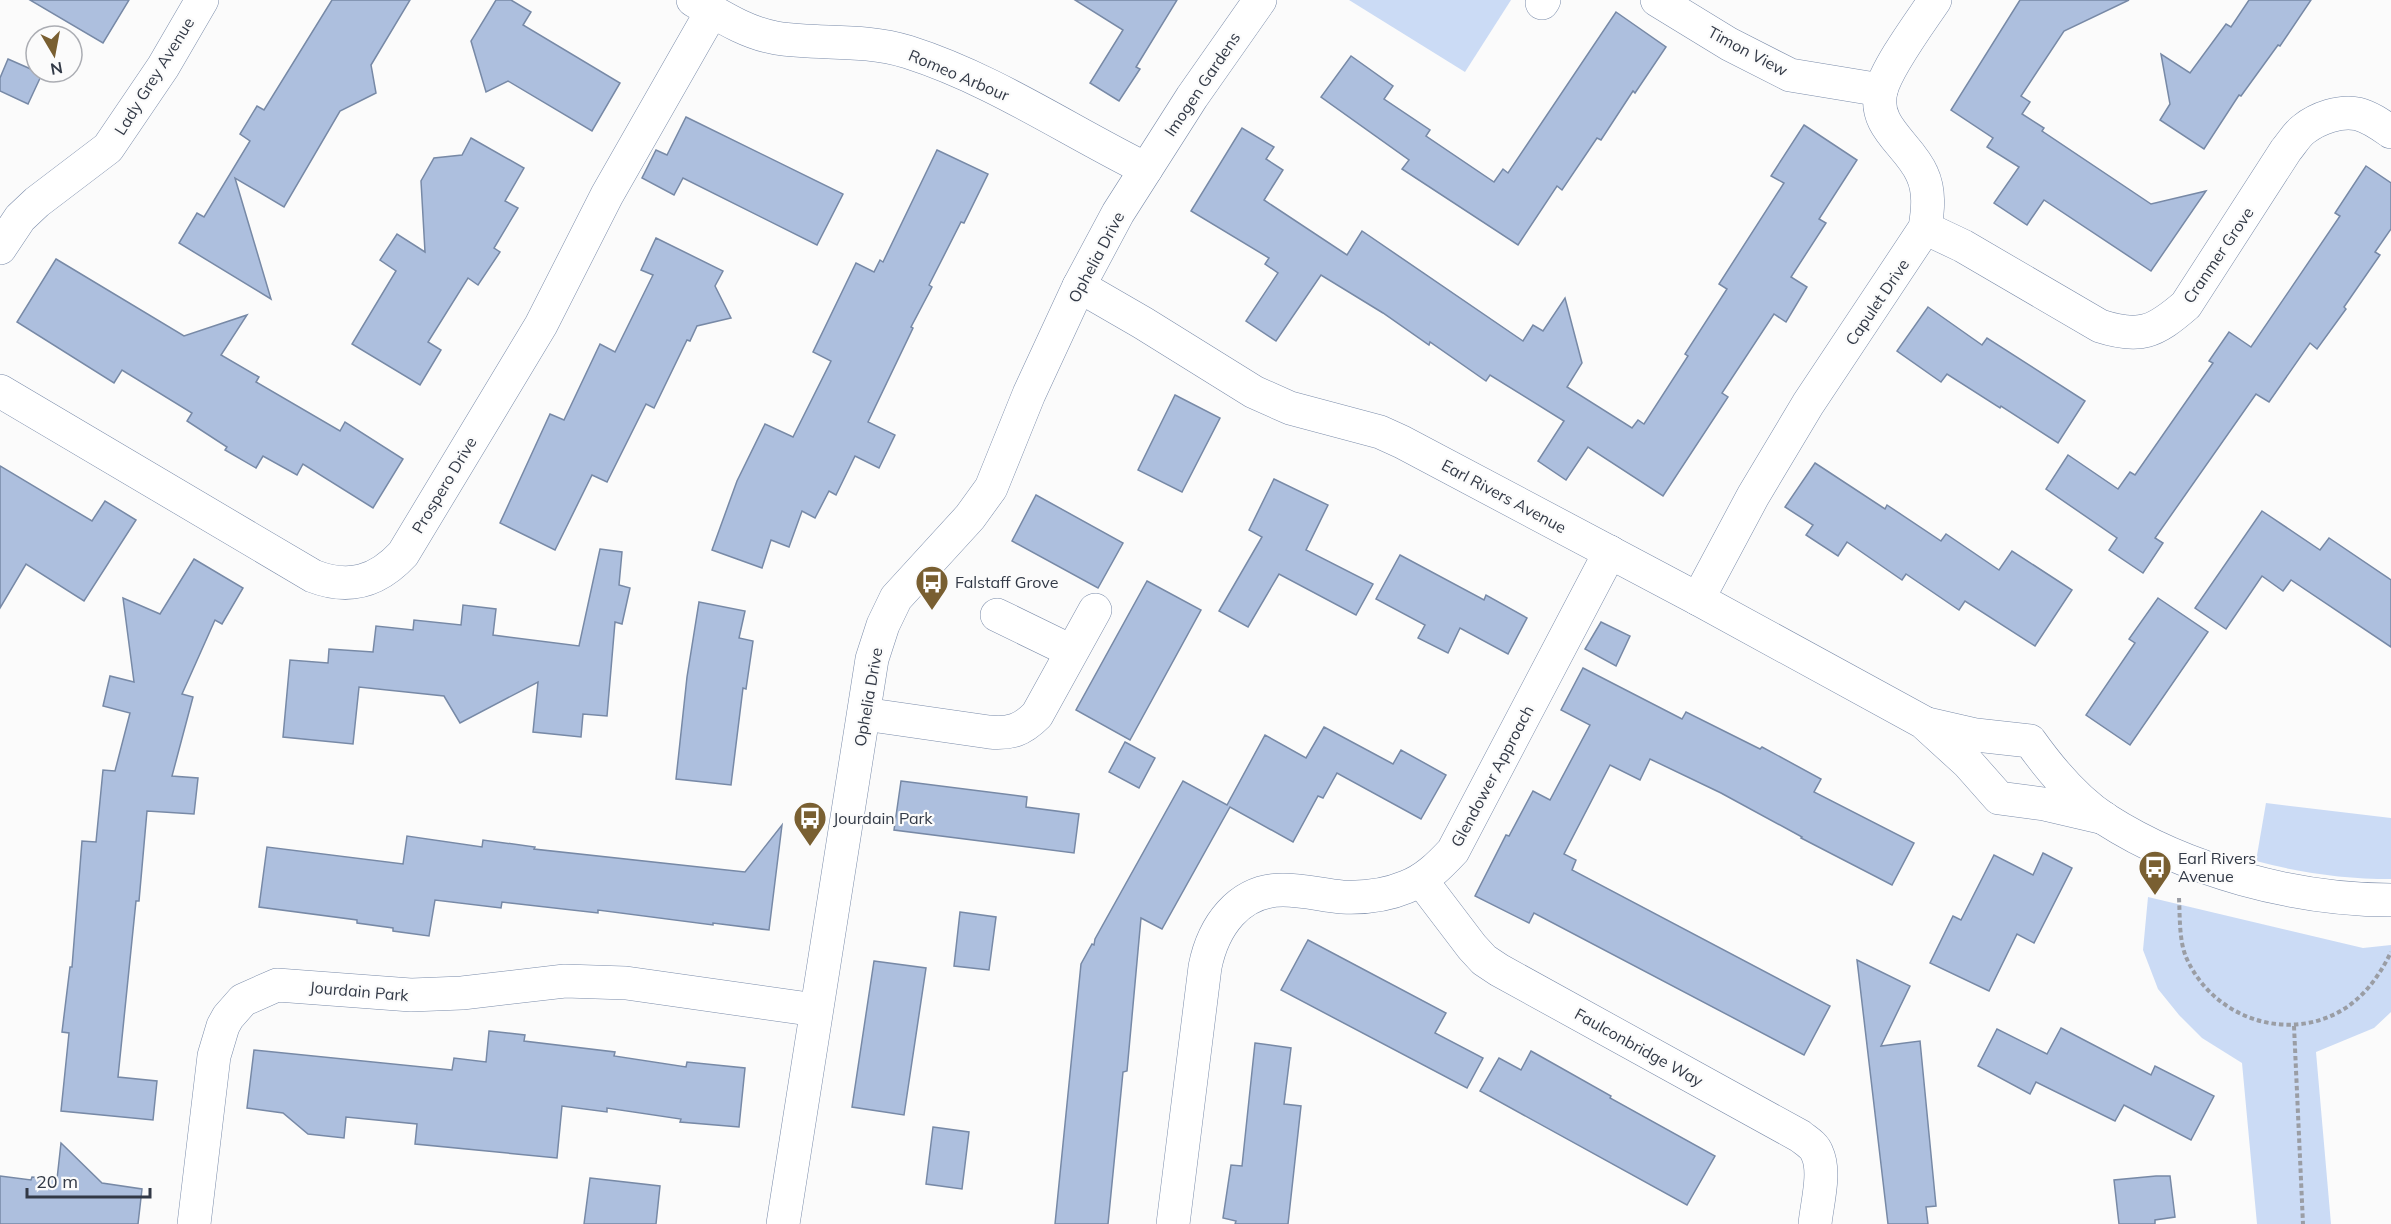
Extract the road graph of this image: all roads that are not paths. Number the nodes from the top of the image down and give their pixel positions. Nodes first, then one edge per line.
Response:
1 (202, 0) edge
2 (1260, 0) edge
3 (1657, 0) edge
4 (1935, 0) edge
5 (702, 6) edge
6 (1881, 90) junction
7 (2391, 132) edge
8 (1146, 169) junction
9 (1925, 228) junction
10 (0, 248) edge
11 (1079, 286) junction
12 (0, 391) edge
13 (1610, 552) junction
14 (1698, 599) junction
15 (1095, 610) dead end
16 (997, 615) dead end
17 (1071, 651) junction
18 (864, 714) junction
19 (1923, 722) junction
20 (2104, 818) junction
21 (1421, 880) junction
22 (2391, 900) edge
23 (816, 1010) junction
24 (194, 1224) edge
25 (783, 1224) edge
26 (1173, 1224) edge
27 (1815, 1224) edge

1 - 10 street, Lady Grey Avenue
2 - 8 street, Imogen Gardens
3 - 6 street, Timon View
4 - 6 street
5 - 8 street, Romeo Arbour
5 - 12 street, Prospero Drive
6 - 9 street, Capulet Drive
7 - 9 street, Cranmer Grove
8 - 11 street, Ophelia Drive
9 - 14 street, Capulet Drive
11 - 13 street, Earl Rivers Avenue
11 - 18 street, Ophelia Drive
13 - 14 street, Earl Rivers Avenue
13 - 21 street, Glendower Approach
14 - 19 street, Earl Rivers Avenue
15 - 17 street
16 - 17 street
17 - 18 street
18 - 23 street, Ophelia Drive
19 - 20 street, Earl Rivers Avenue
19 - 20 street, Earl Rivers Avenue
20 - 22 street, Earl Rivers Avenue
21 - 26 street, Glendower Approach
21 - 27 street, Faulconbridge Way
23 - 24 street, Jourdain Park
23 - 25 street, Ophelia Drive

